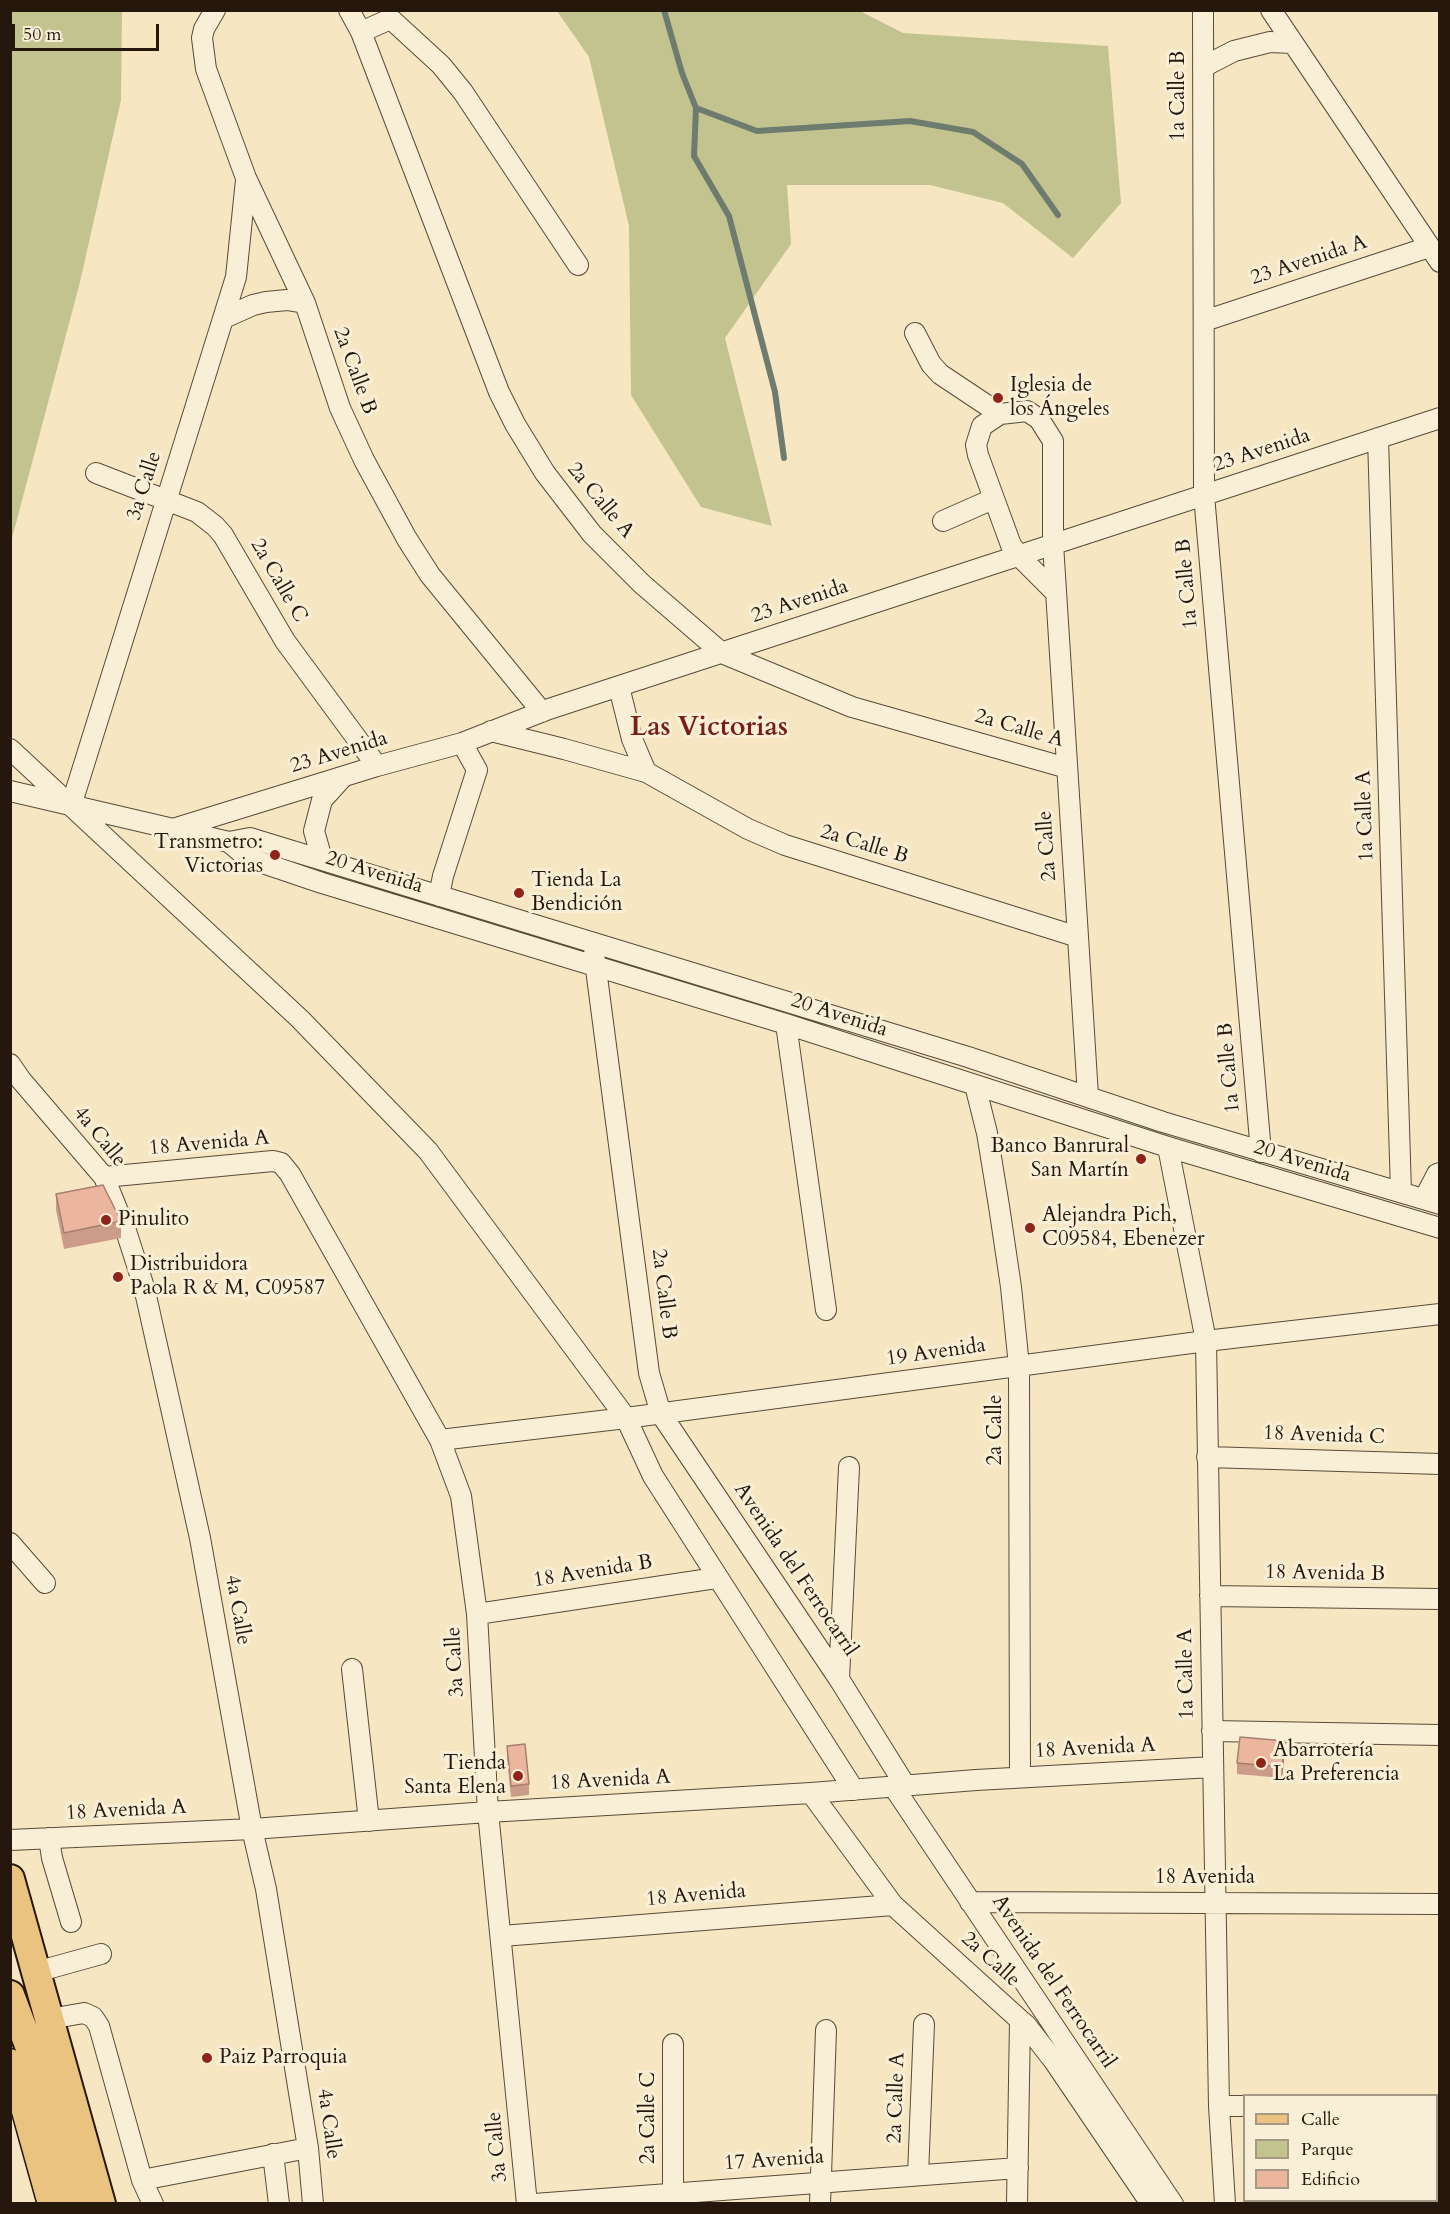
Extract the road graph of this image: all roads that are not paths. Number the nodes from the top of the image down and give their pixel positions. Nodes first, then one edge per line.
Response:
1 (214, 10) edge
2 (349, 10) edge
3 (1203, 10) edge
4 (1271, 10) edge
5 (361, 32) junction
6 (1292, 43) junction
7 (1203, 67) junction
8 (246, 178) junction
9 (1434, 254) edge
10 (578, 265) dead end
11 (304, 303) junction
12 (224, 318) junction
13 (1204, 321) junction
14 (915, 333) dead end
15 (1000, 414) junction
16 (1440, 418) edge
17 (1378, 438) junction
18 (96, 474) dead end
19 (1204, 495) junction
20 (993, 499) junction
21 (165, 501) junction
22 (944, 521) dead end
23 (1053, 544) junction
24 (1018, 556) junction
25 (1056, 593) junction
26 (722, 653) junction
27 (619, 687) junction
28 (542, 712) junction
29 (491, 731) junction
30 (462, 743) junction
31 (10, 749) edge
32 (377, 766) junction
33 (1067, 768) junction
34 (646, 772) junction
35 (342, 778) junction
36 (10, 791) edge
37 (71, 806) junction
38 (176, 828) junction
39 (229, 842) junction
40 (322, 860) junction
41 (439, 896) junction
42 (1078, 937) junction
43 (593, 944) junction
44 (596, 965) junction
45 (786, 1024) junction
46 (14, 1079) edge
47 (975, 1085) junction
48 (1088, 1096) junction
49 (1168, 1147) junction
50 (1262, 1152) junction
51 (281, 1162) joint
52 (1440, 1173) edge
53 (104, 1177) junction
54 (1401, 1192) junction
55 (1432, 1202) edge
56 (1440, 1228) edge
57 (826, 1310) dead end
58 (1440, 1314) edge
59 (1206, 1341) junction
60 (1019, 1366) junction
61 (661, 1414) junction
62 (626, 1418) junction
63 (440, 1440) junction
64 (1207, 1457) junction
65 (1440, 1464) edge
66 (849, 1467) dead end
67 (10, 1543) edge
68 (716, 1578) junction
69 (45, 1583) dead end
70 (1210, 1596) junction
71 (1440, 1599) edge
72 (477, 1614) junction
73 (352, 1669) dead end
74 (839, 1678) junction
75 (1212, 1731) junction
76 (1440, 1735) edge
77 (1213, 1767) junction
78 (1020, 1777) junction
79 (899, 1786) junction
80 (854, 1790) junction
81 (811, 1794) junction
82 (488, 1812) junction
83 (369, 1821) junction
84 (252, 1829) junction
85 (49, 1838) junction
86 (10, 1840) edge
87 (10, 1879) edge
88 (970, 1902) junction
89 (1216, 1902) junction
90 (1440, 1904) edge
91 (893, 1905) junction
92 (71, 1922) dead end
93 (502, 1936) junction
94 (101, 1954) dead end
95 (36, 1972) junction
96 (10, 1995) edge
97 (49, 2019) junction
98 (1020, 2020) junction
99 (924, 2024) dead end
100 (826, 2030) dead end
101 (673, 2044) dead end
102 (10, 2061) edge
103 (16, 2100) edge
104 (1219, 2106) junction
105 (1243, 2106) edge
106 (308, 2148) junction
107 (273, 2154) junction
108 (1018, 2168) junction
109 (918, 2175) junction
110 (142, 2180) junction
111 (822, 2182) junction
112 (673, 2193) junction
113 (50, 2204) edge
114 (74, 2204) edge
115 (101, 2204) edge
116 (153, 2204) edge
117 (279, 2204) edge
118 (313, 2204) edge
119 (527, 2204) edge
120 (534, 2204) edge
121 (820, 2204) edge
122 (1017, 2204) edge
123 (1151, 2204) edge
124 (1173, 2204) edge
125 (1225, 2204) edge

1 - 8 street, 2a Calle B
2 - 5 street, 2a Calle A
3 - 7 street, 1a Calle B
4 - 6 street
5 - 10 street
5 - 26 street, 2a Calle A
6 - 7 street
6 - 9 street
7 - 13 street, 1a Calle B
8 - 11 street, 2a Calle B
8 - 12 street, 3a Calle
9 - 13 street, 23 Avenida A
11 - 12 street
11 - 28 street, 2a Calle B
12 - 21 street, 3a Calle
13 - 19 street, 1a Calle B
14 - 15 street
15 - 20 street
15 - 23 street, 2a Calle
16 - 17 street, 23 Avenida
17 - 19 street, 23 Avenida
17 - 54 street, 1a Calle A
18 - 21 street, 2a Calle C
19 - 23 street, 23 Avenida
19 - 50 street, 1a Calle B
20 - 22 street
20 - 24 street
21 - 32 street, 2a Calle C
21 - 37 street, 3a Calle
23 - 24 street, 23 Avenida
23 - 25 street, 2a Calle
24 - 25 street
24 - 26 street, 23 Avenida
25 - 33 street, 2a Calle
26 - 27 street, 23 Avenida
26 - 33 street, 2a Calle A
27 - 28 street, 23 Avenida
27 - 34 street
28 - 29 street, 23 Avenida
29 - 30 street, 23 Avenida
29 - 34 street, 2a Calle B
30 - 32 street, 23 Avenida
30 - 41 street
31 - 37 street
32 - 35 street, 23 Avenida
33 - 42 street, 2a Calle
34 - 42 street, 2a Calle B
35 - 38 street, 23 Avenida
35 - 40 street
36 - 37 street, 20 Avenida
37 - 38 street, 20 Avenida
37 - 62 street
38 - 39 street, 20 Avenida
39 - 40 street, 20 Avenida
39 - 44 street, 20 Avenida
40 - 41 street, 20 Avenida
41 - 43 street, 20 Avenida
42 - 48 street, 2a Calle
43 - 44 street, 2a Calle B
43 - 48 street, 20 Avenida
44 - 45 street, 20 Avenida
44 - 61 street, 2a Calle B
45 - 47 street, 20 Avenida
45 - 57 street
46 - 53 street, 4a Calle
47 - 49 street, 20 Avenida
47 - 60 street, 2a Calle
48 - 50 street, 20 Avenida
49 - 56 street, 20 Avenida
49 - 59 street, 1a Calle A
50 - 54 street, 20 Avenida
51 - 53 street, 18 Avenida A
51 - 63 street, 3a Calle
52 - 55 street
53 - 84 street, 4a Calle
54 - 55 street, 20 Avenida
58 - 59 street, 19 Avenida
59 - 60 street, 19 Avenida
59 - 64 street, 1a Calle A
60 - 61 street, 19 Avenida
60 - 78 street, 2a Calle
61 - 62 street, 19 Avenida
61 - 74 street, Avenida del Ferrocarril
62 - 63 street, 19 Avenida
62 - 68 street
63 - 72 street, 3a Calle
64 - 65 street, 18 Avenida C
64 - 70 street, 1a Calle A
66 - 74 street
67 - 69 street
68 - 72 street, 18 Avenida B
68 - 80 street
70 - 71 street, 18 Avenida B
70 - 75 street, 1a Calle A
72 - 82 street, 3a Calle
73 - 83 street
74 - 79 street, Avenida del Ferrocarril
75 - 76 street
75 - 77 street, 1a Calle A
77 - 78 street, 18 Avenida A
77 - 89 street, 1a Calle A
78 - 79 street, 18 Avenida A
79 - 80 street, 18 Avenida A
79 - 88 street, Avenida del Ferrocarril
80 - 81 street, 18 Avenida A
81 - 82 street, 18 Avenida A
81 - 91 street, 2a Calle
82 - 83 street, 18 Avenida A
82 - 93 street, 3a Calle
83 - 84 street, 18 Avenida A
84 - 85 street, 18 Avenida A
84 - 106 street, 4a Calle
85 - 86 street, 18 Avenida A
85 - 92 street
87 - 95 highway
88 - 89 street, 18 Avenida
88 - 124 street, Avenida del Ferrocarril
89 - 90 street, 18 Avenida
89 - 104 street, 1a Calle A
91 - 93 street, 18 Avenida
91 - 98 street, 2a Calle
93 - 119 street, 3a Calle
94 - 95 street
95 - 97 highway
96 - 114 highway
97 - 110 street
97 - 115 highway
98 - 108 street, 2a Calle
98 - 123 street, Avenida del Ferrocarril
99 - 109 street, 2a Calle A
100 - 111 street
101 - 112 street, 2a Calle C
102 - 103 main road
103 - 113 main road
104 - 105 street
104 - 125 street, 1a Calle A
106 - 107 street
106 - 118 street, 4a Calle
107 - 110 street
107 - 117 street
108 - 109 street, 17 Avenida
108 - 122 street, 2a Calle
109 - 111 street, 17 Avenida
110 - 116 street
111 - 112 street, 17 Avenida
111 - 121 street
112 - 120 street, 17 Avenida

